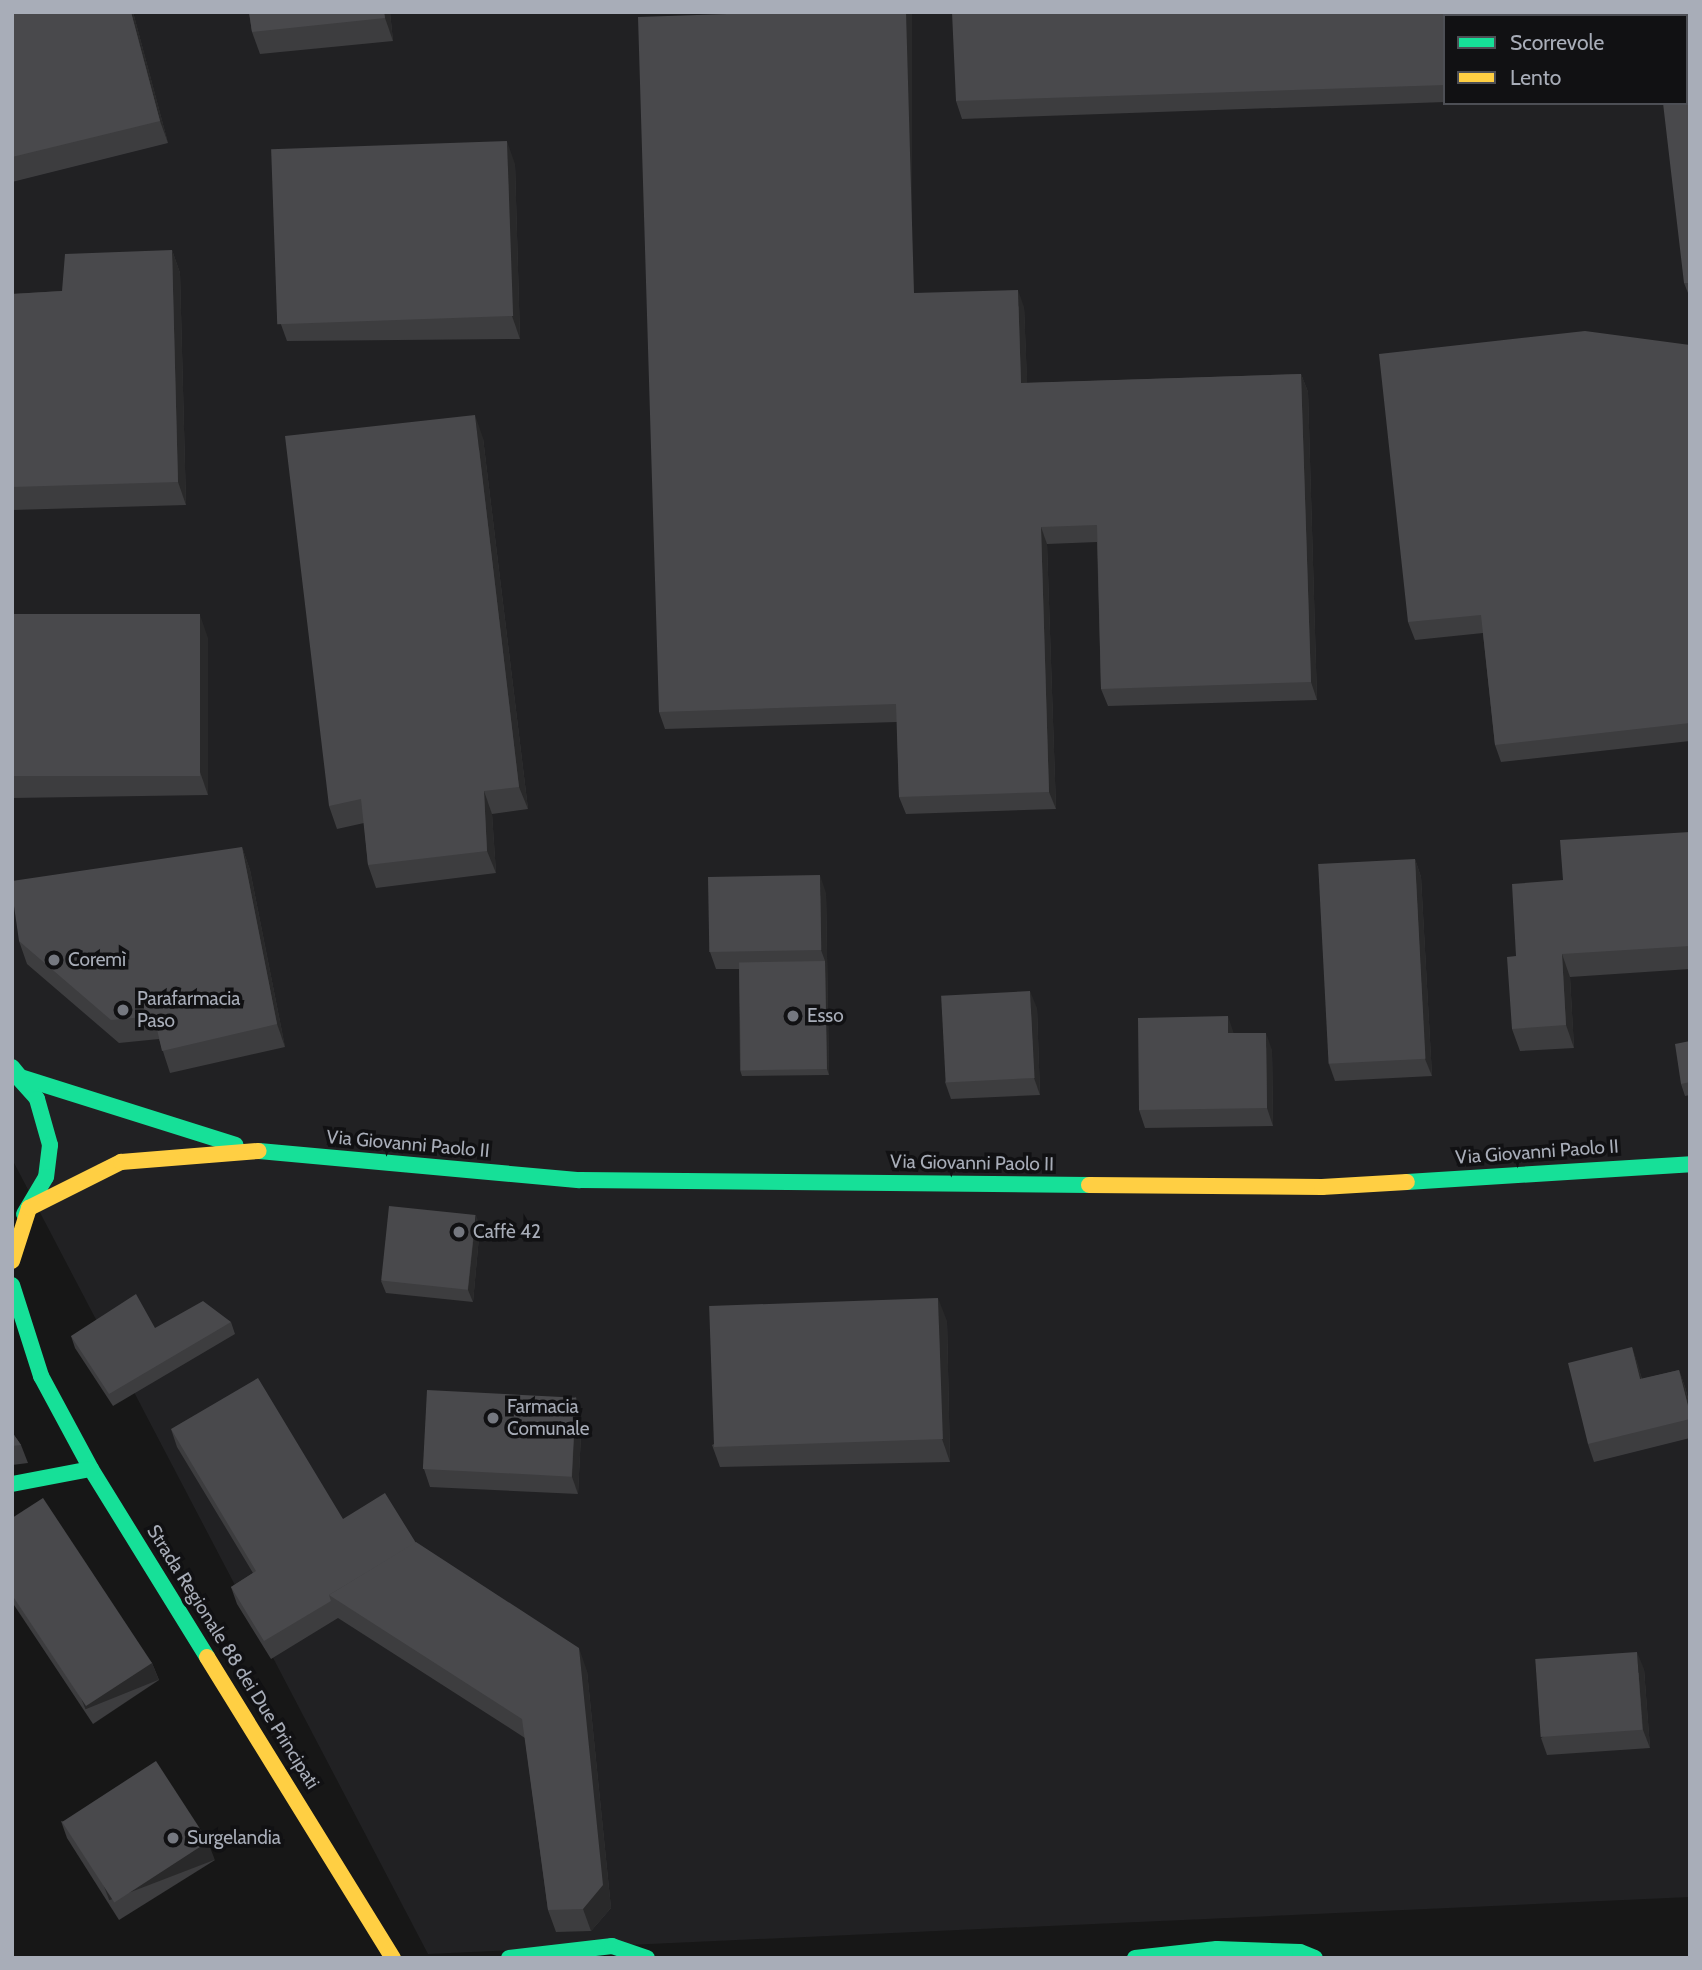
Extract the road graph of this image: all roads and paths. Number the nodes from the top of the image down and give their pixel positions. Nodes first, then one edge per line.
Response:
1 (15, 1072) edge
2 (255, 1151) junction
3 (1690, 1164) edge
4 (29, 1208) junction
5 (12, 1225) edge
6 (12, 1261) edge
7 (12, 1285) edge
8 (12, 1346) edge
9 (41, 1377) junction
10 (92, 1469) junction
11 (12, 1484) edge
12 (393, 1958) edge
13 (509, 1958) edge
14 (647, 1958) edge
15 (1135, 1958) edge
16 (1315, 1958) edge

1 - 2 street
1 - 4 street
2 - 3 street, Via Giovanni Paolo II
2 - 4 street
4 - 5 street
4 - 6 street
7 - 9 street, Strada Regionale 88 dei Due Principati
8 - 9 street, Strada Regionale 88 dei Due Principati
9 - 10 street, Strada Regionale 88 dei Due Principati
10 - 11 street
10 - 12 street, Strada Regionale 88 dei Due Principati
13 - 14 street
15 - 16 street

